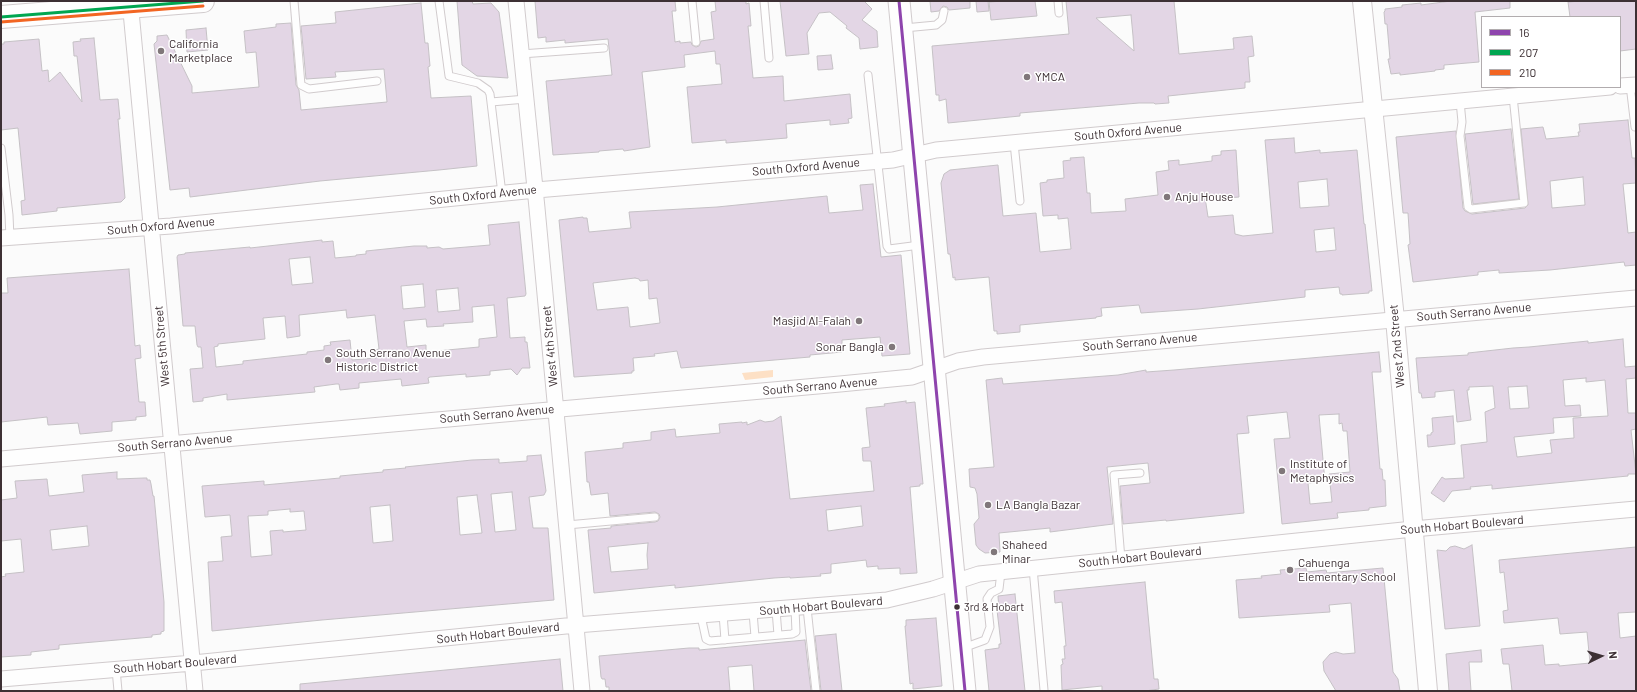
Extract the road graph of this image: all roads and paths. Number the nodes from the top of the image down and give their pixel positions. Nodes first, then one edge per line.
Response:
1 (197, 1) edge
2 (294, 1) edge
3 (439, 1) edge
4 (516, 1) edge
5 (692, 1) edge
6 (764, 1) edge
7 (899, 1) edge
8 (1058, 1) edge
9 (1362, 1) edge
10 (131, 3) edge
11 (944, 11) dead end
12 (1058, 13) dead end
13 (1, 17) edge
14 (902, 28) junction
15 (696, 42) dead end
16 (604, 48) dead end
17 (521, 54) junction
18 (769, 58) dead end
19 (868, 75) dead end
20 (377, 81) dead end
21 (1629, 85) edge
22 (1599, 88) edge
23 (1513, 96) junction
24 (526, 99) junction
25 (1460, 101) junction
26 (491, 102) junction
27 (1373, 109) junction
28 (1634, 127) dead end
29 (1014, 143) junction
30 (1, 148) edge
31 (914, 155) junction
32 (877, 161) junction
33 (536, 190) junction
34 (502, 194) junction
35 (1020, 201) dead end
36 (152, 226) junction
37 (5, 238) edge
38 (923, 245) junction
39 (1636, 298) edge
40 (1395, 319) junction
41 (935, 370) junction
42 (556, 409) junction
43 (171, 444) junction
44 (1, 459) edge
45 (1140, 474) dead end
46 (1636, 509) edge
47 (655, 517) dead end
48 (567, 525) junction
49 (1413, 529) junction
50 (1121, 559) junction
51 (1033, 568) junction
52 (1001, 572) junction
53 (955, 582) junction
54 (801, 608) junction
55 (776, 610) junction
56 (753, 612) junction
57 (722, 614) junction
58 (701, 616) junction
59 (576, 625) junction
60 (778, 635) junction
61 (755, 637) junction
62 (725, 640) junction
63 (961, 649) junction
64 (192, 662) junction
65 (116, 669) junction
66 (1, 679) edge
67 (1044, 690) edge
68 (118, 691) edge
69 (195, 691) edge
70 (582, 691) edge
71 (816, 691) edge
72 (965, 691) edge
73 (1428, 691) edge

1 - 10 main road
2 - 20 lane
3 - 26 lane
4 - 17 street, West 4th Street
5 - 15 lane
6 - 18 lane
7 - 14 main road
8 - 12 lane
9 - 27 street, West 2nd Street
10 - 13 main road
10 - 36 street, West 5th Street
11 - 14 lane
14 - 31 main road
16 - 17 lane
17 - 24 street, West 4th Street
19 - 32 lane
21 - 28 lane
22 - 23 street, South Oxford Avenue
23 - 25 street, South Oxford Avenue
23 - 25 lane
24 - 26 lane
24 - 33 street, West 4th Street
25 - 27 street, South Oxford Avenue
26 - 34 lane
27 - 29 street, South Oxford Avenue
27 - 40 street, West 2nd Street
29 - 31 street, South Oxford Avenue
29 - 35 lane
30 - 37 lane
31 - 32 street, South Oxford Avenue
31 - 38 main road
32 - 33 street, South Oxford Avenue
32 - 38 lane
33 - 34 street, South Oxford Avenue
33 - 42 street, West 4th Street
34 - 36 street, South Oxford Avenue
36 - 37 street, South Oxford Avenue
36 - 43 street, West 5th Street
38 - 41 main road
39 - 40 street, South Serrano Avenue
40 - 41 street, South Serrano Avenue
40 - 49 street, West 2nd Street
41 - 42 street, South Serrano Avenue
41 - 53 main road
42 - 43 street, South Serrano Avenue
42 - 48 street, West 4th Street
43 - 44 street, South Serrano Avenue
43 - 64 street, West 5th Street
45 - 50 lane
46 - 49 street, South Hobart Boulevard
47 - 48 lane
48 - 59 street, West 4th Street
49 - 50 street, South Hobart Boulevard
49 - 73 street, West 2nd Street
50 - 51 street, South Hobart Boulevard
51 - 52 street, South Hobart Boulevard
51 - 67 lane
52 - 53 street, South Hobart Boulevard
52 - 63 lane
53 - 54 street, South Hobart Boulevard
53 - 63 main road
54 - 55 street, South Hobart Boulevard
54 - 60 lane
54 - 71 lane
55 - 56 street, South Hobart Boulevard
55 - 60 lane
56 - 57 street, South Hobart Boulevard
56 - 61 lane
57 - 58 street, South Hobart Boulevard
57 - 62 lane
58 - 59 street, South Hobart Boulevard
58 - 62 lane
59 - 64 street, South Hobart Boulevard
59 - 70 street, West 4th Street
60 - 61 lane
61 - 62 lane
63 - 72 main road
64 - 65 street, South Hobart Boulevard
64 - 69 street, West 5th Street
65 - 66 street, South Hobart Boulevard
65 - 68 lane

